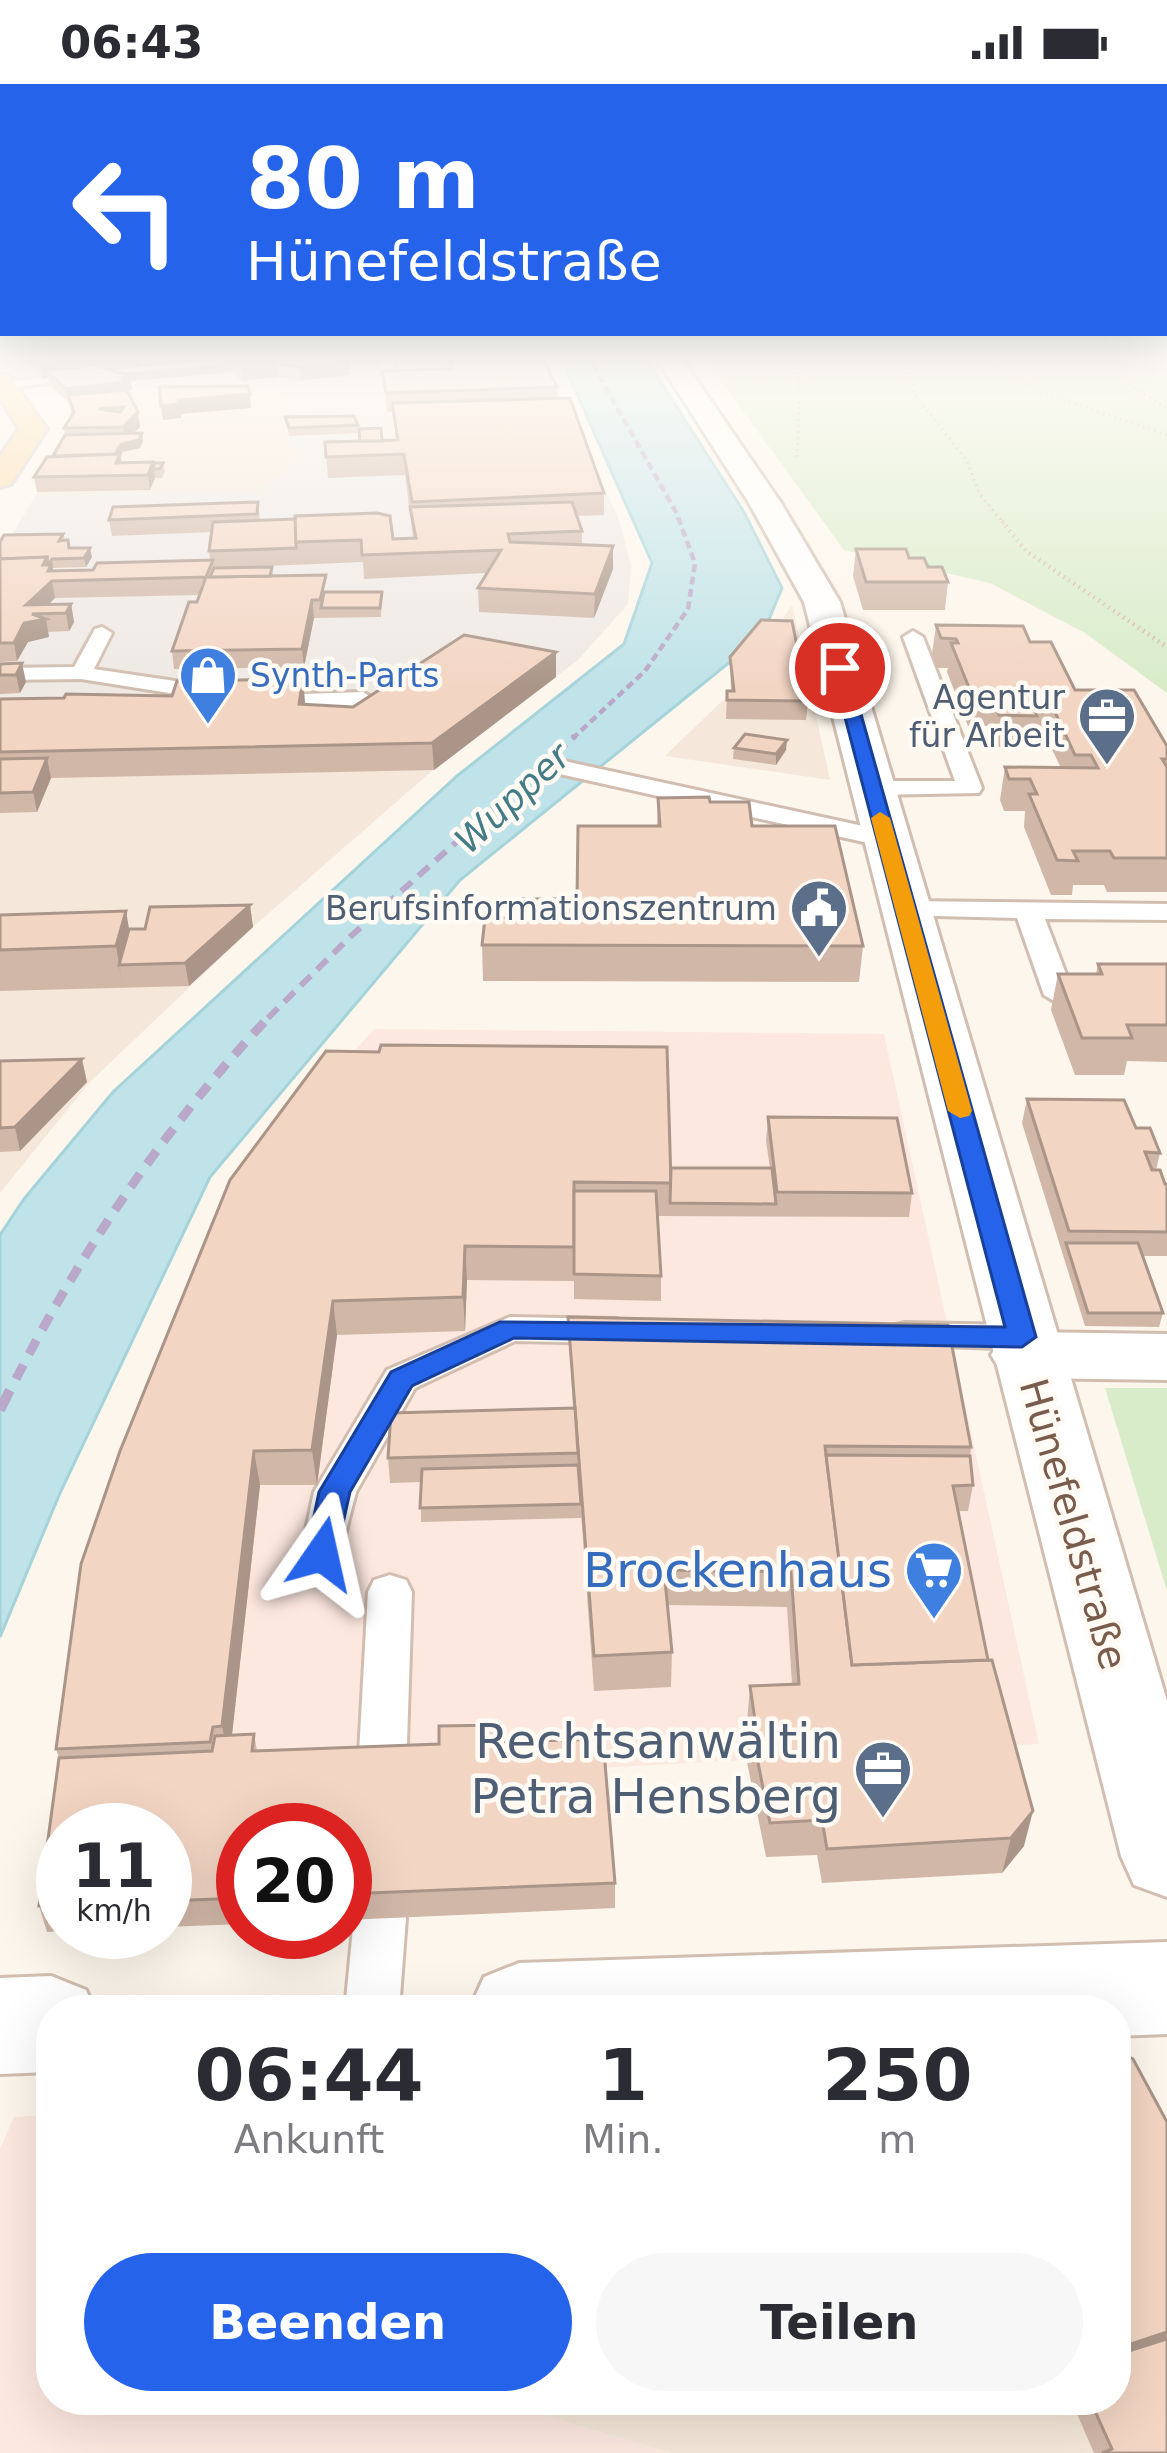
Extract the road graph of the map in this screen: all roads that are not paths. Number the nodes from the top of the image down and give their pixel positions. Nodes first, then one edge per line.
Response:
1 (738, 467) edge
2 (102, 633) dead end
3 (913, 637) dead end
4 (81, 673) junction
5 (0, 674) edge
6 (363, 699) edge
7 (550, 765) dead end
8 (873, 788) junction
9 (896, 874) junction
10 (1028, 910) junction
11 (1167, 912) edge
12 (1059, 995) edge
13 (650, 1331) edge
14 (859, 1334) edge
15 (1024, 1346) junction
16 (1167, 1357) edge
17 (322, 1554) dead end
18 (390, 1592) dead end
19 (382, 1772) edge
20 (1167, 1856) edge
21 (380, 1918) edge
22 (1167, 1988) edge
23 (374, 1995) edge
24 (961, 1995) edge

1 - 8 street, Hünefeldstraße
2 - 4 lane
3 - 8 lane
4 - 5 lane
4 - 6 lane
7 - 9 lane
8 - 9 street, Hünefeldstraße
9 - 10 lane
9 - 15 street, Hünefeldstraße
10 - 11 lane
10 - 12 lane
13 - 17 lane
14 - 15 lane
15 - 16 street
15 - 20 street, Hünefeldstraße
18 - 19 lane
21 - 23 lane
22 - 24 street

